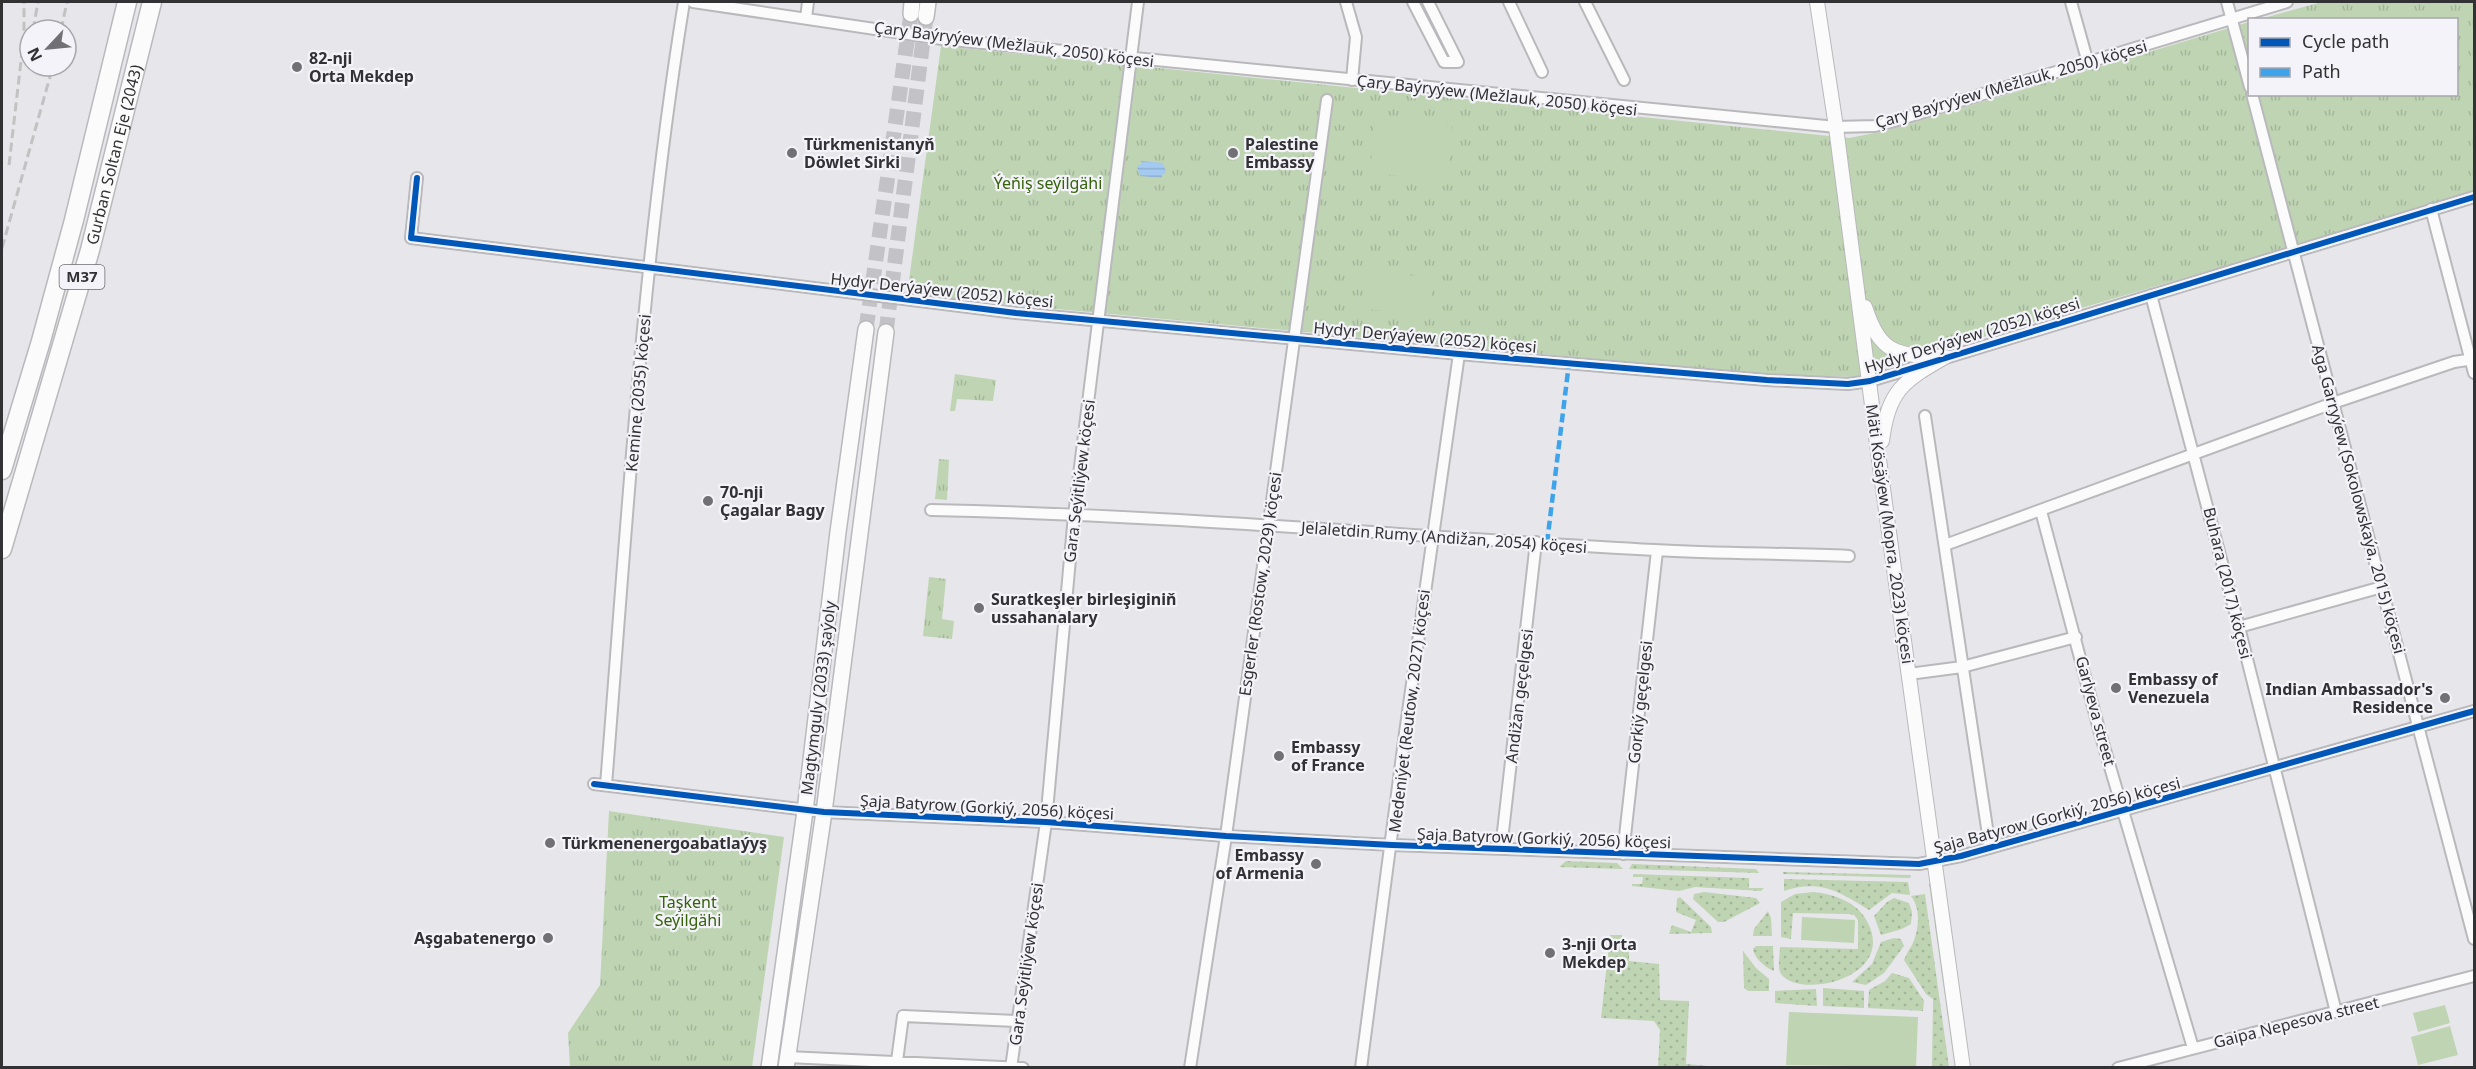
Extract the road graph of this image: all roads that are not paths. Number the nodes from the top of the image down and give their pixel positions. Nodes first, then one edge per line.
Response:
1 (127, 2) edge
2 (152, 2) edge
3 (684, 2) edge
4 (693, 2) edge
5 (807, 2) edge
6 (1138, 2) edge
7 (1346, 2) edge
8 (1413, 2) edge
9 (1428, 2) edge
10 (1509, 2) edge
11 (1585, 2) edge
12 (1817, 2) edge
13 (2071, 2) edge
14 (2227, 2) edge
15 (2287, 2) edge
16 (806, 18) junction
17 (2231, 19) junction
18 (1131, 58) junction
19 (2088, 63) junction
20 (1542, 72) dead end
21 (1352, 80) junction
22 (1624, 80) dead end
23 (2248, 80) edge
24 (2253, 96) edge
25 (1328, 100) dead end
26 (1836, 128) junction
27 (417, 178) dead end
28 (2474, 198) edge
29 (2432, 209) junction
30 (2294, 251) junction
31 (648, 268) junction
32 (1856, 279) junction
33 (2151, 296) junction
34 (1098, 321) junction
35 (866, 329) tunnel mouth
36 (886, 332) tunnel mouth
37 (1295, 338) junction
38 (1459, 354) junction
39 (1945, 357) junction
40 (2473, 359) edge
41 (2475, 374) edge
42 (1870, 381) junction
43 (2333, 403) junction
44 (1925, 416) dead end
45 (2194, 454) junction
46 (1880, 467) junction
47 (2, 470) edge
48 (931, 510) dead end
49 (2041, 511) junction
50 (1074, 515) junction
51 (1268, 525) junction
52 (1433, 537) junction
53 (1536, 542) junction
54 (1945, 545) junction
55 (2, 549) edge
56 (1657, 550) junction
57 (1849, 556) dead end
58 (2382, 587) junction
59 (2239, 627) junction
60 (2076, 637) junction
61 (1962, 667) junction
62 (1910, 674) junction
63 (2475, 711) edge
64 (2420, 727) junction
65 (2275, 768) junction
66 (594, 784) dead end
67 (606, 785) junction
68 (805, 811) junction
69 (2124, 811) junction
70 (824, 812) junction
71 (1046, 822) junction
72 (1226, 836) junction
73 (1392, 845) junction
74 (1990, 848) junction
75 (1501, 849) junction
76 (1623, 854) junction
77 (1936, 863) junction
78 (2475, 939) edge
79 (2475, 976) edge
80 (2336, 1012) junction
81 (1016, 1021) junction
82 (2193, 1048) junction
83 (897, 1061) junction
84 (786, 1062) edge
85 (1012, 1067) edge
86 (769, 1068) edge
87 (1023, 1068) edge
88 (1190, 1068) edge
89 (1361, 1068) edge
90 (1963, 1068) edge
91 (2118, 1068) edge

1 - 47 highway, Gurban Soltan Eje (2043) / M37
2 - 55 highway, Gurban Soltan Eje (2043) / M37
3 - 31 street, Kemine (2035) köçesi
4 - 16 street, Çary Baýryýew (Mežlauk, 2050) köçesi
5 - 16 street
6 - 18 street, Gara Seýitliýew köçesi
7 - 21 street
8 - 9 street
10 - 20 street
11 - 22 street
12 - 26 street, Mäti Kösäýew (Mopra, 2023) köçesi
13 - 19 street
14 - 17 street
15 - 17 street, Çary Baýryýew (Mežlauk, 2050) köçesi
16 - 18 street, Çary Baýryýew (Mežlauk, 2050) köçesi
17 - 19 street, Çary Baýryýew (Mežlauk, 2050) köçesi
17 - 23 street
18 - 21 street, Çary Baýryýew (Mežlauk, 2050) köçesi
18 - 34 street, Gara Seýitliýew köçesi
19 - 26 street, Çary Baýryýew (Mežlauk, 2050) köçesi
21 - 26 street, Çary Baýryýew (Mežlauk, 2050) köçesi
24 - 30 street, Aga Garryýew (Sokolowskaýa, 2015) köçesi
25 - 37 street, Esgerler (Rostow, 2029) köçesi
26 - 32 street, Mäti Kösäýew (Mopra, 2023) köçesi
27 - 31 street, Hydyr Derýaýew (2052) köçesi
28 - 29 street, Hydyr Derýaýew (2052) köçesi
29 - 30 street, Hydyr Derýaýew (2052) köçesi
29 - 40 street
30 - 33 street, Hydyr Derýaýew (2052) köçesi
30 - 43 street, Aga Garryýew (Sokolowskaýa, 2015) köçesi
31 - 34 street, Hydyr Derýaýew (2052) köçesi
31 - 67 street, Kemine (2035) köçesi
32 - 39 street
32 - 42 street, Mäti Kösäýew (Mopra, 2023) köçesi
33 - 39 street, Hydyr Derýaýew (2052) köçesi
33 - 45 street, Buhara (2017) köçesi
34 - 37 street, Hydyr Derýaýew (2052) köçesi
34 - 50 street, Gara Seýitliýew köçesi
35 - 68 main road, Magtymguly (2033) şaýoly
36 - 70 main road, Magtymguly (2033) şaýoly
37 - 38 street, Hydyr Derýaýew (2052) köçesi
37 - 51 street, Esgerler (Rostow, 2029) köçesi
38 - 42 street, Hydyr Derýaýew (2052) köçesi
38 - 52 street, Medeniýet (Reutow, 2027) köçesi
39 - 42 street, Hydyr Derýaýew (2052) köçesi
39 - 46 street
40 - 41 street
40 - 43 street
42 - 46 street, Mäti Kösäýew (Mopra, 2023) köçesi
43 - 45 street
43 - 58 street, Aga Garryýew (Sokolowskaýa, 2015) köçesi
44 - 54 street
45 - 49 street
45 - 59 street, Buhara (2017) köçesi
46 - 62 street, Mäti Kösäýew (Mopra, 2023) köçesi
48 - 50 street, Jelaletdin Rumy (Andižan, 2054) köçesi
49 - 54 street
49 - 60 street, Garlyeva street
50 - 51 street, Jelaletdin Rumy (Andižan, 2054) köçesi
50 - 71 street, Gara Seýitliýew köçesi
51 - 52 street, Jelaletdin Rumy (Andižan, 2054) köçesi
51 - 72 street, Esgerler (Rostow, 2029) köçesi
52 - 53 street, Jelaletdin Rumy (Andižan, 2054) köçesi
52 - 73 street, Medeniýet (Reutow, 2027) köçesi
53 - 56 street, Jelaletdin Rumy (Andižan, 2054) köçesi
53 - 75 street, Andižan geçelgesi
54 - 61 street
56 - 57 street, Jelaletdin Rumy (Andižan, 2054) köçesi
56 - 76 street, Gorkiý geçelgesi
58 - 59 street
58 - 64 street, Aga Garryýew (Sokolowskaýa, 2015) köçesi
59 - 65 street, Buhara (2017) köçesi
60 - 61 street
60 - 69 street, Garlyeva street
61 - 62 street
61 - 74 street
62 - 77 street, Mäti Kösäýew (Mopra, 2023) köçesi
63 - 64 street, Şaja Batyrow (Gorkiý, 2056) köçesi
64 - 65 street, Şaja Batyrow (Gorkiý, 2056) köçesi
64 - 78 street, Aga Garryýew (Sokolowskaýa, 2015) köçesi
65 - 69 street, Şaja Batyrow (Gorkiý, 2056) köçesi
65 - 80 street, Buhara (2017) köçesi
66 - 67 street, Şaja Batyrow (Gorkiý, 2056) köçesi
67 - 68 street, Şaja Batyrow (Gorkiý, 2056) köçesi
68 - 70 street, Şaja Batyrow (Gorkiý, 2056) köçesi
68 - 86 main road, Magtymguly (2033) şaýoly
69 - 74 street, Şaja Batyrow (Gorkiý, 2056) köçesi
69 - 82 street, Garlyeva street
70 - 71 street, Şaja Batyrow (Gorkiý, 2056) köçesi
70 - 84 main road, Magtymguly (2033) şaýoly
71 - 72 street, Şaja Batyrow (Gorkiý, 2056) köçesi
71 - 81 street, Gara Seýitliýew köçesi
72 - 73 street, Şaja Batyrow (Gorkiý, 2056) köçesi
72 - 88 street, Esgerler (Rostow, 2029) köçesi
73 - 75 street, Şaja Batyrow (Gorkiý, 2056) köçesi
73 - 89 street, Medeniýet (Reutow, 2027) köçesi
74 - 77 street, Şaja Batyrow (Gorkiý, 2056) köçesi
75 - 76 street, Şaja Batyrow (Gorkiý, 2056) köçesi
76 - 77 street, Şaja Batyrow (Gorkiý, 2056) köçesi
77 - 90 street, Mäti Kösäýew (Mopra, 2023) köçesi
79 - 80 street, Gaipa Nepesova street
80 - 82 street, Gaipa Nepesova street
81 - 83 street
81 - 85 street, Gara Seýitliýew köçesi
82 - 91 street, Gaipa Nepesova street
83 - 84 street
83 - 85 street
85 - 87 street

